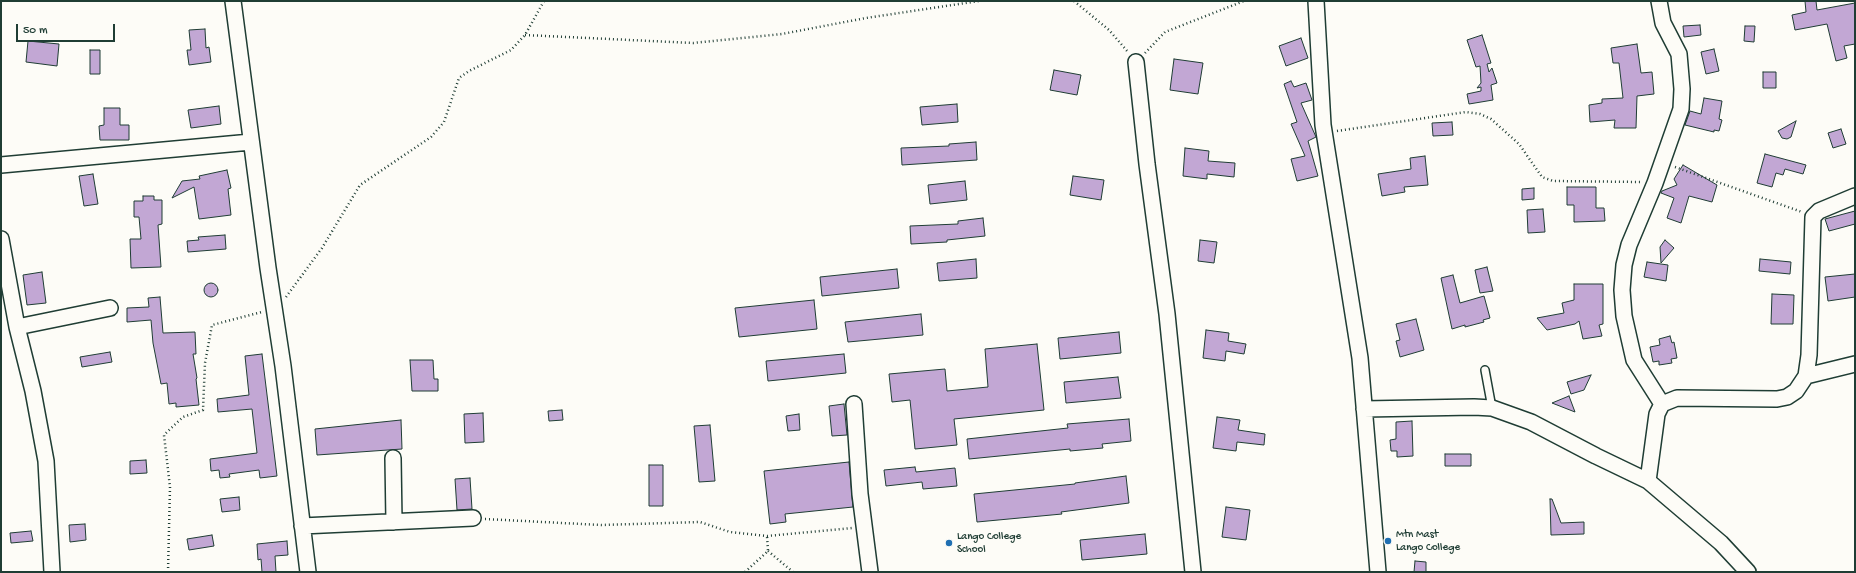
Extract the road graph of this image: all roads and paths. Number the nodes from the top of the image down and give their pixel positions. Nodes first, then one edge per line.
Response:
1 (233, 1) edge
2 (544, 1) edge
3 (979, 1) edge
4 (1074, 1) edge
5 (1244, 1) edge
6 (1316, 1) edge
7 (1659, 1) edge
8 (525, 35) junction
9 (1136, 62) junction
10 (1324, 133) junction
11 (251, 142) junction
12 (1663, 163) junction
13 (1, 165) edge
14 (1655, 183) junction
15 (1855, 196) edge
16 (1814, 214) junction
17 (1, 239) edge
18 (110, 308) dead end
19 (275, 309) junction
20 (17, 327) junction
21 (1855, 364) edge
22 (1485, 370) dead end
23 (1806, 376) junction
24 (854, 404) dead end
25 (1662, 404) junction
26 (1364, 408) junction
27 (1492, 408) junction
28 (393, 458) dead end
29 (1648, 481) junction
30 (473, 518) joint
31 (394, 522) junction
32 (302, 526) junction
33 (864, 527) junction
34 (766, 536) junction
35 (768, 551) junction
36 (52, 572) edge
37 (168, 572) edge
38 (308, 572) edge
39 (745, 572) edge
40 (793, 572) edge
41 (870, 572) edge
42 (1192, 572) edge
43 (1378, 572) edge
44 (1748, 572) edge

1 - 11 street
2 - 8 path
3 - 8 path
4 - 9 path
5 - 9 path
6 - 10 street
7 - 12 street
8 - 19 path
9 - 42 street
10 - 14 path
10 - 26 street
11 - 13 street
11 - 19 street
12 - 14 street
12 - 16 path
14 - 25 street
15 - 16 street
16 - 23 street
17 - 20 street
18 - 20 street
19 - 32 street
19 - 37 path
20 - 36 street
21 - 23 street
22 - 27 lane
23 - 25 street
24 - 33 street
25 - 29 street
26 - 27 street
26 - 43 street
27 - 29 street
28 - 31 street
29 - 44 street
30 - 31 street
30 - 34 path
31 - 32 street
32 - 38 street
33 - 34 path
33 - 41 street
34 - 35 path
35 - 39 path
35 - 40 path

